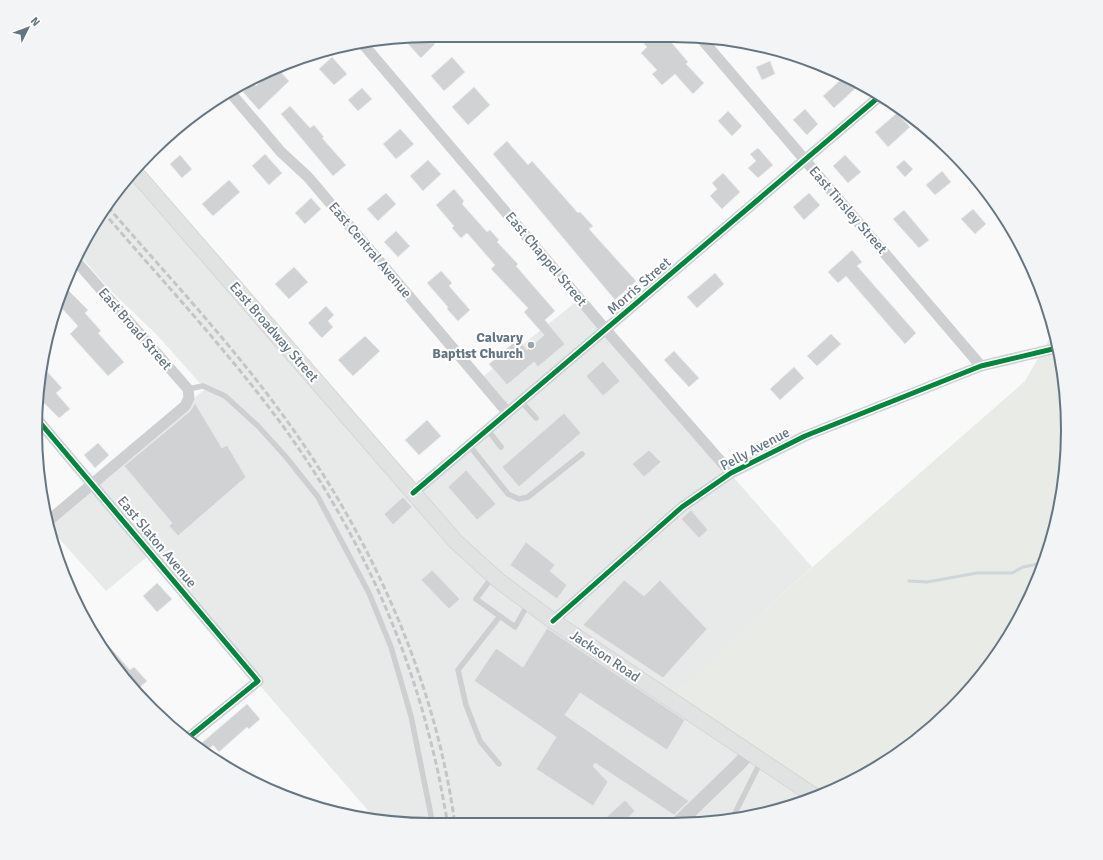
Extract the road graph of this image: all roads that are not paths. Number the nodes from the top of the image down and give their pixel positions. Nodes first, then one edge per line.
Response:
1 (705, 44) edge
2 (366, 47) edge
3 (233, 96) edge
4 (876, 99) edge
5 (805, 160) junction
6 (137, 175) edge
7 (79, 265) edge
8 (606, 330) junction
9 (1053, 349) edge
10 (981, 366) junction
11 (189, 394) junction
12 (521, 401) junction
13 (507, 412) junction
14 (536, 418) dead end
15 (42, 426) edge
16 (487, 429) junction
17 (469, 445) junction
18 (501, 447) dead end
19 (582, 454) dead end
20 (731, 473) junction
21 (92, 484) junction
22 (413, 493) junction
23 (52, 518) edge
24 (494, 576) junction
25 (529, 603) junction
26 (500, 616) junction
27 (554, 621) junction
28 (191, 736) edge
29 (755, 757) junction
30 (499, 764) dead end
31 (809, 793) edge
32 (734, 813) edge
33 (432, 818) edge
34 (684, 818) edge

1 - 5 street, East Tinsley Street
2 - 8 street, East Chappel Street
3 - 13 street, East Central Avenue
4 - 5 street, Morris Street
5 - 8 street, Morris Street
5 - 10 street, East Tinsley Street
6 - 22 main road, East Broadway Street
7 - 11 street, East Broad Street
8 - 12 street, Morris Street
8 - 20 street, East Chappel Street
9 - 10 street, Pelly Avenue
10 - 20 street, Pelly Avenue
11 - 21 street
11 - 33 lane
12 - 13 street, Morris Street
12 - 14 lane
13 - 16 street, Morris Street
15 - 21 street, East Slaton Avenue
16 - 17 street, Morris Street
16 - 18 lane
17 - 19 lane
17 - 22 street, Morris Street
20 - 27 street, Pelly Avenue
21 - 23 street
21 - 28 street, East Slaton Avenue
22 - 24 main road, Jackson Road
24 - 25 main road, Jackson Road
24 - 26 lane
25 - 26 lane
25 - 27 main road, Jackson Road
26 - 30 lane
27 - 29 main road, Jackson Road
29 - 31 main road, Jackson Road
29 - 32 lane
29 - 34 street

